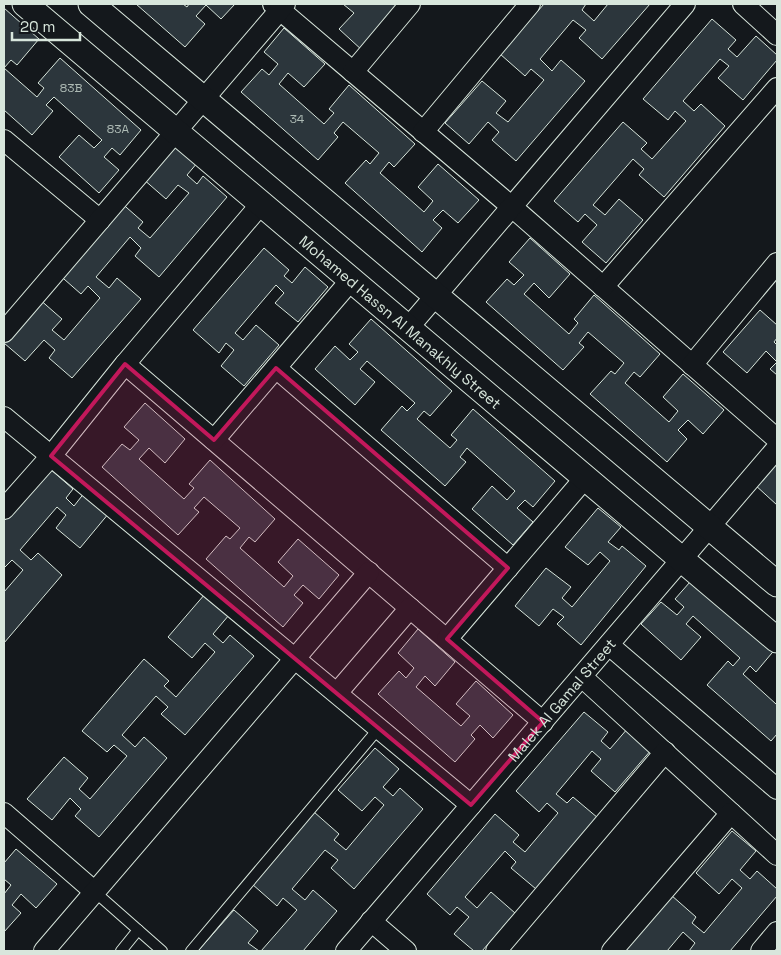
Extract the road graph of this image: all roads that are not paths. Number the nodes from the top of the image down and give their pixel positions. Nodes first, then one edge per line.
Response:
1 (25, 4) edge
2 (91, 4) edge
3 (410, 4) edge
4 (530, 4) edge
5 (685, 4) edge
6 (743, 4) edge
7 (279, 6) edge
8 (777, 34) edge
9 (352, 72) junction
10 (777, 88) edge
11 (204, 99) junction
12 (176, 131) junction
13 (423, 132) junction
14 (4, 140) edge
15 (262, 204) junction
16 (512, 208) junction
17 (100, 220) junction
18 (777, 263) edge
19 (351, 280) junction
20 (603, 287) junction
21 (436, 296) junction
22 (408, 328) junction
23 (4, 332) edge
24 (125, 364) junction
25 (692, 365) junction
26 (276, 368) junction
27 (4, 417) edge
28 (777, 439) edge
29 (214, 440) junction
30 (777, 448) edge
31 (51, 456) junction
32 (585, 478) junction
33 (4, 509) edge
34 (710, 527) junction
35 (682, 560) junction
36 (508, 568) junction
37 (369, 572) junction
38 (777, 584) edge
39 (410, 608) junction
40 (447, 639) junction
41 (777, 640) edge
42 (609, 645) junction
43 (295, 658) junction
44 (582, 677) junction
45 (337, 694) junction
46 (543, 722) junction
47 (379, 728) junction
48 (665, 752) junction
49 (777, 789) edge
50 (471, 805) junction
51 (4, 813) edge
52 (731, 813) junction
53 (777, 855) edge
54 (95, 892) junction
55 (372, 922) junction
56 (138, 930) junction
57 (777, 932) edge
58 (44, 951) edge
59 (120, 951) edge
60 (162, 951) edge
61 (190, 951) edge
62 (346, 951) edge
63 (406, 951) edge
64 (496, 951) edge
65 (612, 951) edge
66 (761, 951) edge

1 - 12 street, Mohamed Hassn Al Manakhly Street
2 - 11 street
3 - 9 street
4 - 13 street
5 - 16 street
6 - 8 street
7 - 9 street
7 - 11 street
9 - 13 street
10 - 20 street
11 - 12 street
11 - 21 street
12 - 15 street, Mohamed Hassn Al Manakhly Street
12 - 17 street
13 - 16 street
14 - 17 street
15 - 19 street, Mohamed Hassn Al Manakhly Street
15 - 24 street
16 - 20 street
16 - 21 street
17 - 23 street
18 - 25 street
19 - 22 street, Mohamed Hassn Al Manakhly Street
19 - 26 street
20 - 25 street
21 - 22 street
21 - 34 street
22 - 32 street, Mohamed Hassn Al Manakhly Street
24 - 29 street
24 - 31 street
25 - 28 street
26 - 29 street
26 - 36 street
27 - 31 street
29 - 37 street
30 - 34 street, Malek Al Gamal Street
31 - 33 street
31 - 43 street
32 - 35 street, Mohamed Hassn Al Manakhly Street
32 - 36 street
34 - 35 street, Malek Al Gamal Street
34 - 38 street
35 - 41 street, Mohamed Hassn Al Manakhly Street
35 - 42 street, Malek Al Gamal Street
36 - 40 street
37 - 39 street
37 - 43 street
39 - 40 street
39 - 45 street
40 - 46 street
42 - 44 street, Malek Al Gamal Street
42 - 49 street
43 - 45 street
43 - 54 street
44 - 46 street, Malek Al Gamal Street
44 - 48 street
45 - 47 street
46 - 50 street, Malek Al Gamal Street
47 - 50 street
47 - 61 lane
48 - 52 street
48 - 64 street
50 - 55 street, Malek Al Gamal Street
51 - 54 street
52 - 53 street
52 - 65 street
54 - 56 lane
54 - 58 street
55 - 62 street, Malek Al Gamal Street
55 - 63 street
56 - 59 lane
56 - 60 lane
57 - 66 street

